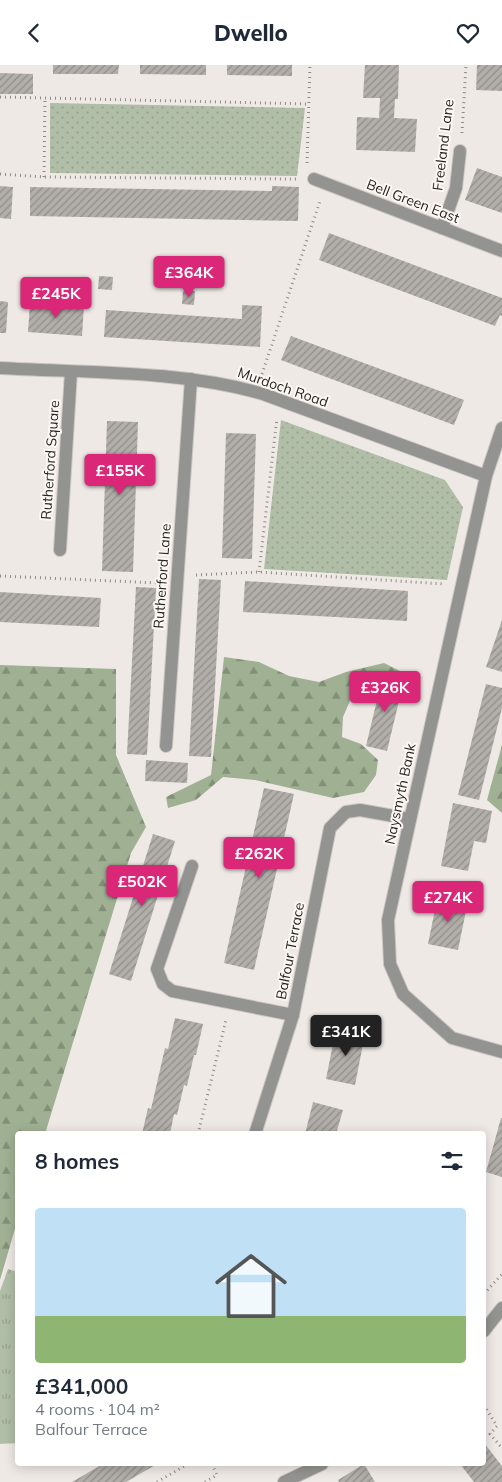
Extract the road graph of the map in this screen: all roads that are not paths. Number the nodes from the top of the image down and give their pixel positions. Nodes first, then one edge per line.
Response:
1 (460, 151) road end
2 (314, 179) road end
3 (442, 228) junction
4 (502, 251) edge
5 (0, 368) edge
6 (71, 372) junction
7 (191, 379) junction
8 (502, 427) edge
9 (486, 476) junction
10 (60, 550) dead end
11 (166, 746) dead end
12 (410, 819) junction
13 (192, 867) dead end
14 (293, 1015) junction
15 (502, 1053) edge
16 (256, 1131) edge
17 (502, 1308) edge
18 (486, 1328) edge
19 (318, 1466) edge
20 (284, 1482) edge

1 - 3 street, Freeland Lane
2 - 3 street, Bell Green East
3 - 4 street, Bell Green East
5 - 6 street, Murdoch Road
6 - 7 street, Murdoch Road
6 - 10 street, Rutherford Square
7 - 9 street, Murdoch Road
7 - 11 street, Rutherford Lane
8 - 9 street, Naysmyth Bank
9 - 12 street, Naysmyth Bank
12 - 14 street, Balfour Terrace
12 - 15 street, Naysmyth Bank
13 - 14 street
14 - 16 street, Balfour Terrace
17 - 18 street
19 - 20 street

